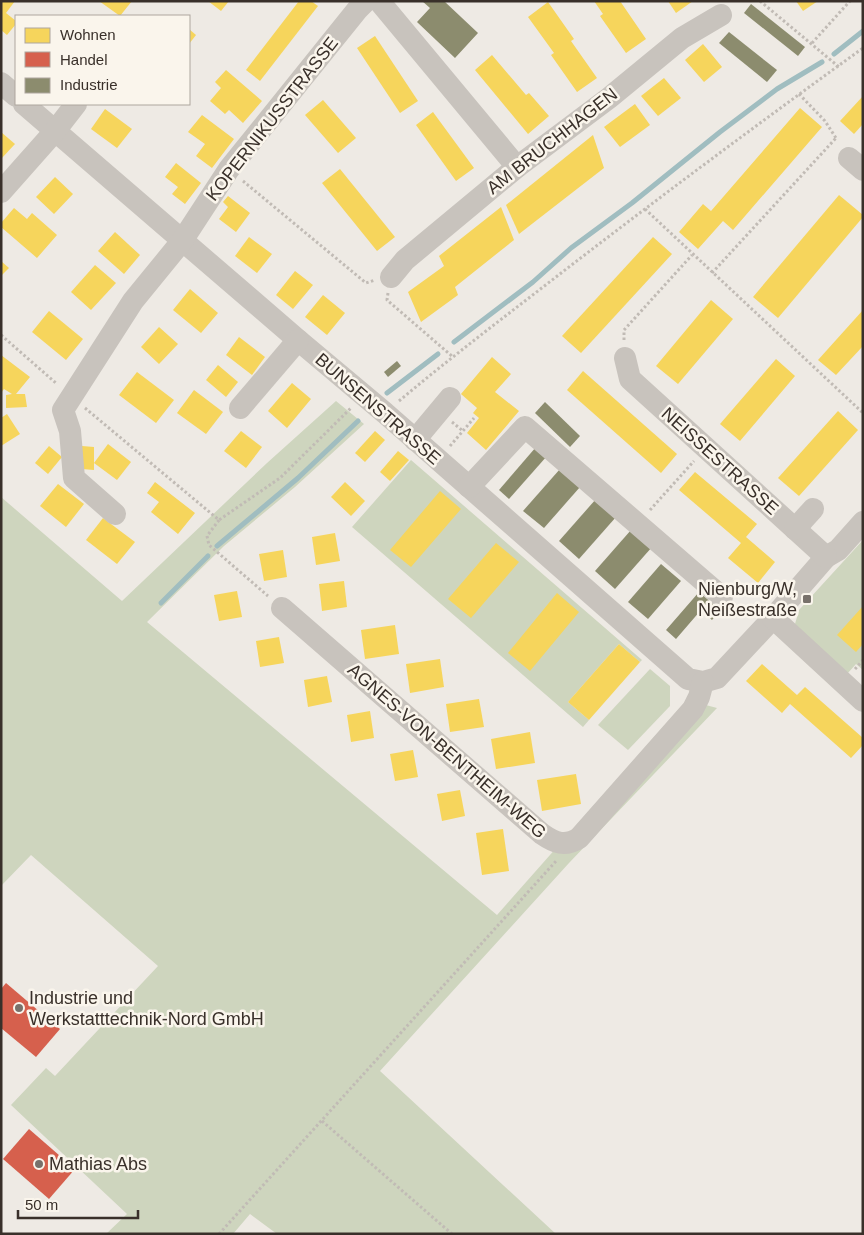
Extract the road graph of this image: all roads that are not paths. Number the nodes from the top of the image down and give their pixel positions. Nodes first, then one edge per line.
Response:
1 (366, 1) edge
2 (379, 1) edge
3 (721, 15) dead end
4 (1, 83) edge
5 (15, 95) edge
6 (25, 105) edge
7 (75, 105) edge
8 (55, 132) junction
9 (517, 167) junction
10 (1, 192) edge
11 (182, 241) junction
12 (391, 277) road end
13 (298, 340) junction
14 (625, 358) road end
15 (450, 398) dead end
16 (240, 408) dead end
17 (415, 440) junction
18 (469, 487) junction
19 (813, 509) dead end
20 (115, 514) dead end
21 (863, 522) edge
22 (795, 529) junction
23 (826, 557) junction
24 (722, 597) dead end
25 (282, 608) road end
26 (773, 618) junction
27 (703, 682) junction
28 (863, 701) edge

1 - 11 street, KOPERNIKUSSTRASSE
2 - 9 street
3 - 9 street, AM BRUCHHAGEN
4 - 5 street
6 - 8 street, BUNSENSTRASSE
7 - 8 street
8 - 10 street
8 - 11 street, BUNSENSTRASSE
9 - 12 street, AM BRUCHHAGEN
11 - 13 street, BUNSENSTRASSE
11 - 20 street, KOPERNIKUSSTRASSE
13 - 16 street
13 - 17 street, BUNSENSTRASSE
14 - 22 street, NEISSESTRASSE
15 - 17 street
17 - 18 street, BUNSENSTRASSE
18 - 24 street
18 - 27 street, BUNSENSTRASSE
19 - 22 street
21 - 23 street
22 - 23 street, NEISSESTRASSE
23 - 26 street
25 - 27 street, AGNES-VON-BENTHEIM-WEG
26 - 27 street
26 - 28 street

